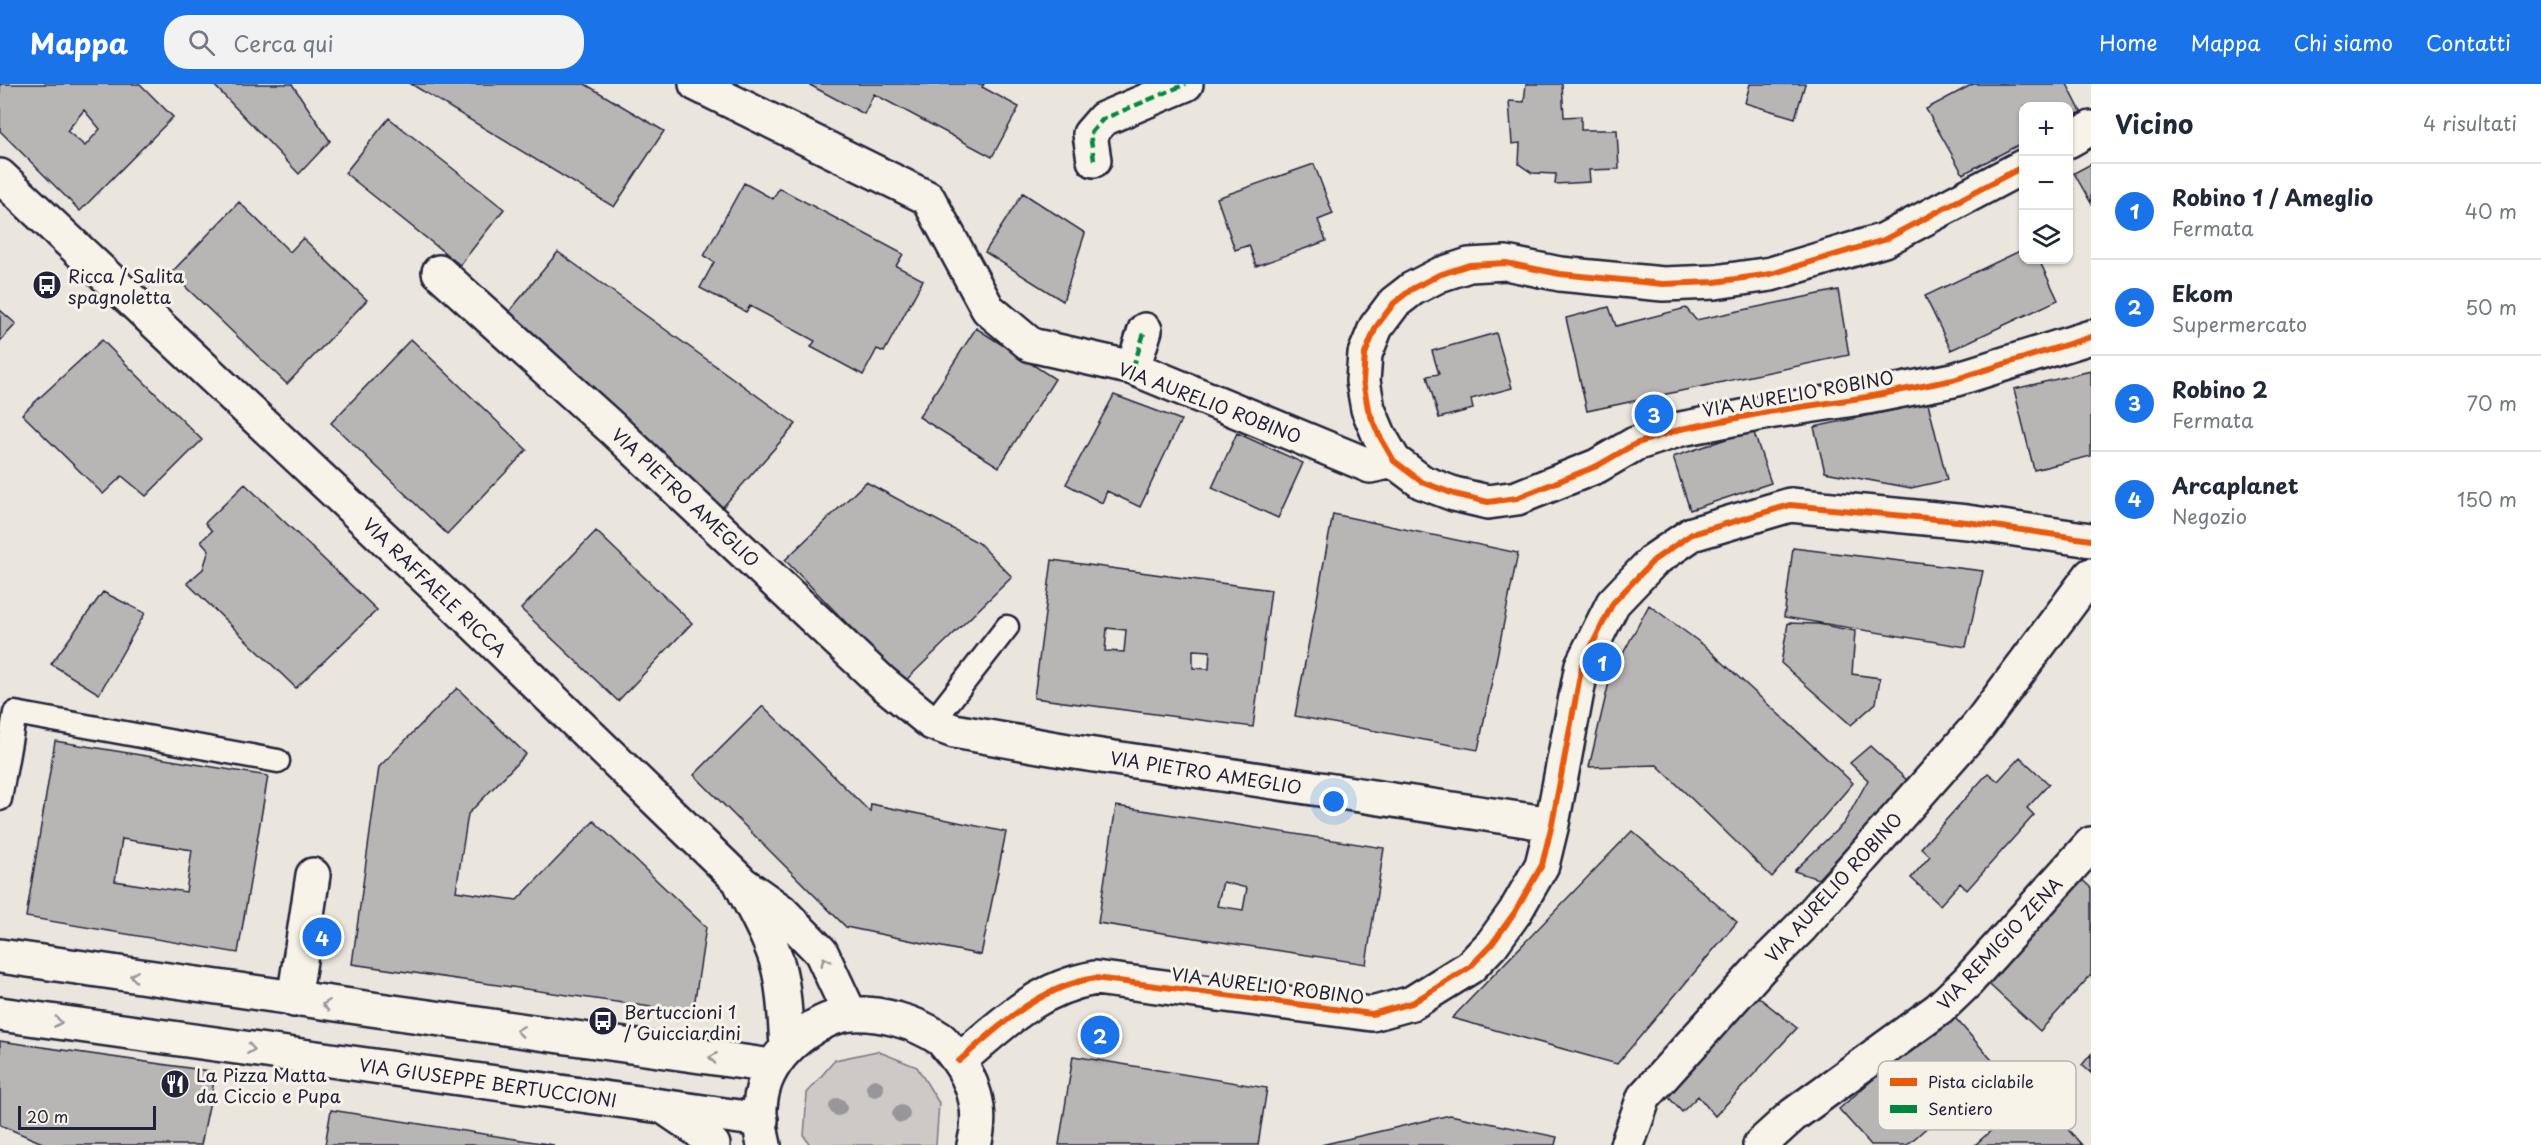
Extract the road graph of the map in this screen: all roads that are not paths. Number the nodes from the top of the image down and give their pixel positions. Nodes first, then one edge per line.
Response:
1 (696, 84) edge
2 (1186, 84) edge
3 (2091, 128) edge
4 (2073, 138) edge
5 (1094, 160) dead end
6 (2019, 169) edge
7 (0, 176) edge
8 (439, 272) dead end
9 (1145, 330) dead end
10 (2091, 337) edge
11 (1133, 368) junction
12 (1394, 462) junction
13 (2091, 540) edge
14 (2091, 575) edge
15 (1007, 627) dead end
16 (932, 723) junction
17 (278, 761) dead end
18 (0, 799) edge
19 (1552, 824) junction
20 (2091, 844) edge
21 (313, 875) dead end
22 (739, 880) junction
23 (0, 956) edge
24 (294, 1000) junction
25 (0, 1014) edge
26 (850, 1014) junction
27 (779, 1056) junction
28 (959, 1061) junction
29 (664, 1107) junction
30 (763, 1133) edge
31 (713, 1145) edge
32 (974, 1145) edge
33 (1627, 1145) edge
34 (1760, 1145) edge

1 - 11 street, VIA AURELIO ROBINO
2 - 5 street
3 - 4 street
6 - 12 street, VIA AURELIO ROBINO
7 - 22 street, VIA RAFFAELE RICCA
8 - 16 street, VIA PIETRO AMEGLIO
9 - 11 street
10 - 12 street, VIA AURELIO ROBINO
11 - 12 street, VIA AURELIO ROBINO
13 - 19 street, VIA AURELIO ROBINO
14 - 33 street, VIA AURELIO ROBINO
15 - 16 lane
16 - 19 street, VIA PIETRO AMEGLIO
17 - 18 lane
19 - 28 street, VIA AURELIO ROBINO
20 - 34 street, VIA REMIGIO ZENA
21 - 24 street
26 -> 22 street
22 - 27 street, VIA RAFFAELE RICCA
24 -> 23 street
27 -> 24 street
25 -> 29 street, VIA GIUSEPPE BERTUCCIONI
26 - 27 street
26 - 28 street
27 - 30 street
28 - 32 street
29 - 30 street, VIA GIUSEPPE BERTUCCIONI
29 - 31 street

